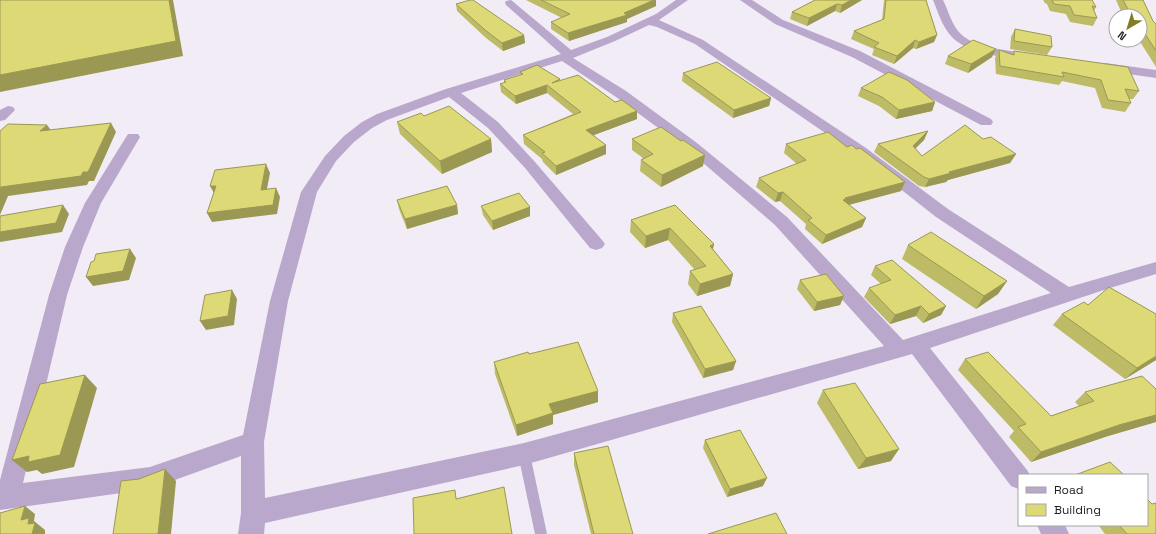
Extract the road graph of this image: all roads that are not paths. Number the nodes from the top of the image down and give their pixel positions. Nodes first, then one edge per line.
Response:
1 (683, 0) edge
2 (745, 0) edge
3 (938, 0) edge
4 (510, 3) dead end
5 (650, 22) junction
6 (566, 56) junction
7 (1046, 60) edge
8 (1093, 66) edge
9 (1156, 74) edge
10 (451, 92) junction
11 (986, 122) dead end
12 (133, 137) dead end
13 (596, 244) dead end
14 (1156, 268) edge
15 (1067, 295) junction
16 (907, 347) junction
17 (253, 442) junction
18 (524, 454) junction
19 (1018, 477) edge
20 (4, 497) edge
21 (253, 513) junction
22 (251, 534) edge
23 (541, 534) edge

1 - 5 street
2 - 11 street
3 - 7 street
4 - 6 street
5 - 6 street
5 - 15 street
6 - 10 street
6 - 16 street
8 - 9 street
10 - 13 street
10 - 17 street
12 - 20 street
14 - 15 street
15 - 16 street
16 - 18 street
16 - 19 street
17 - 20 street
17 - 21 street
18 - 21 street
18 - 23 lane
21 - 22 street

